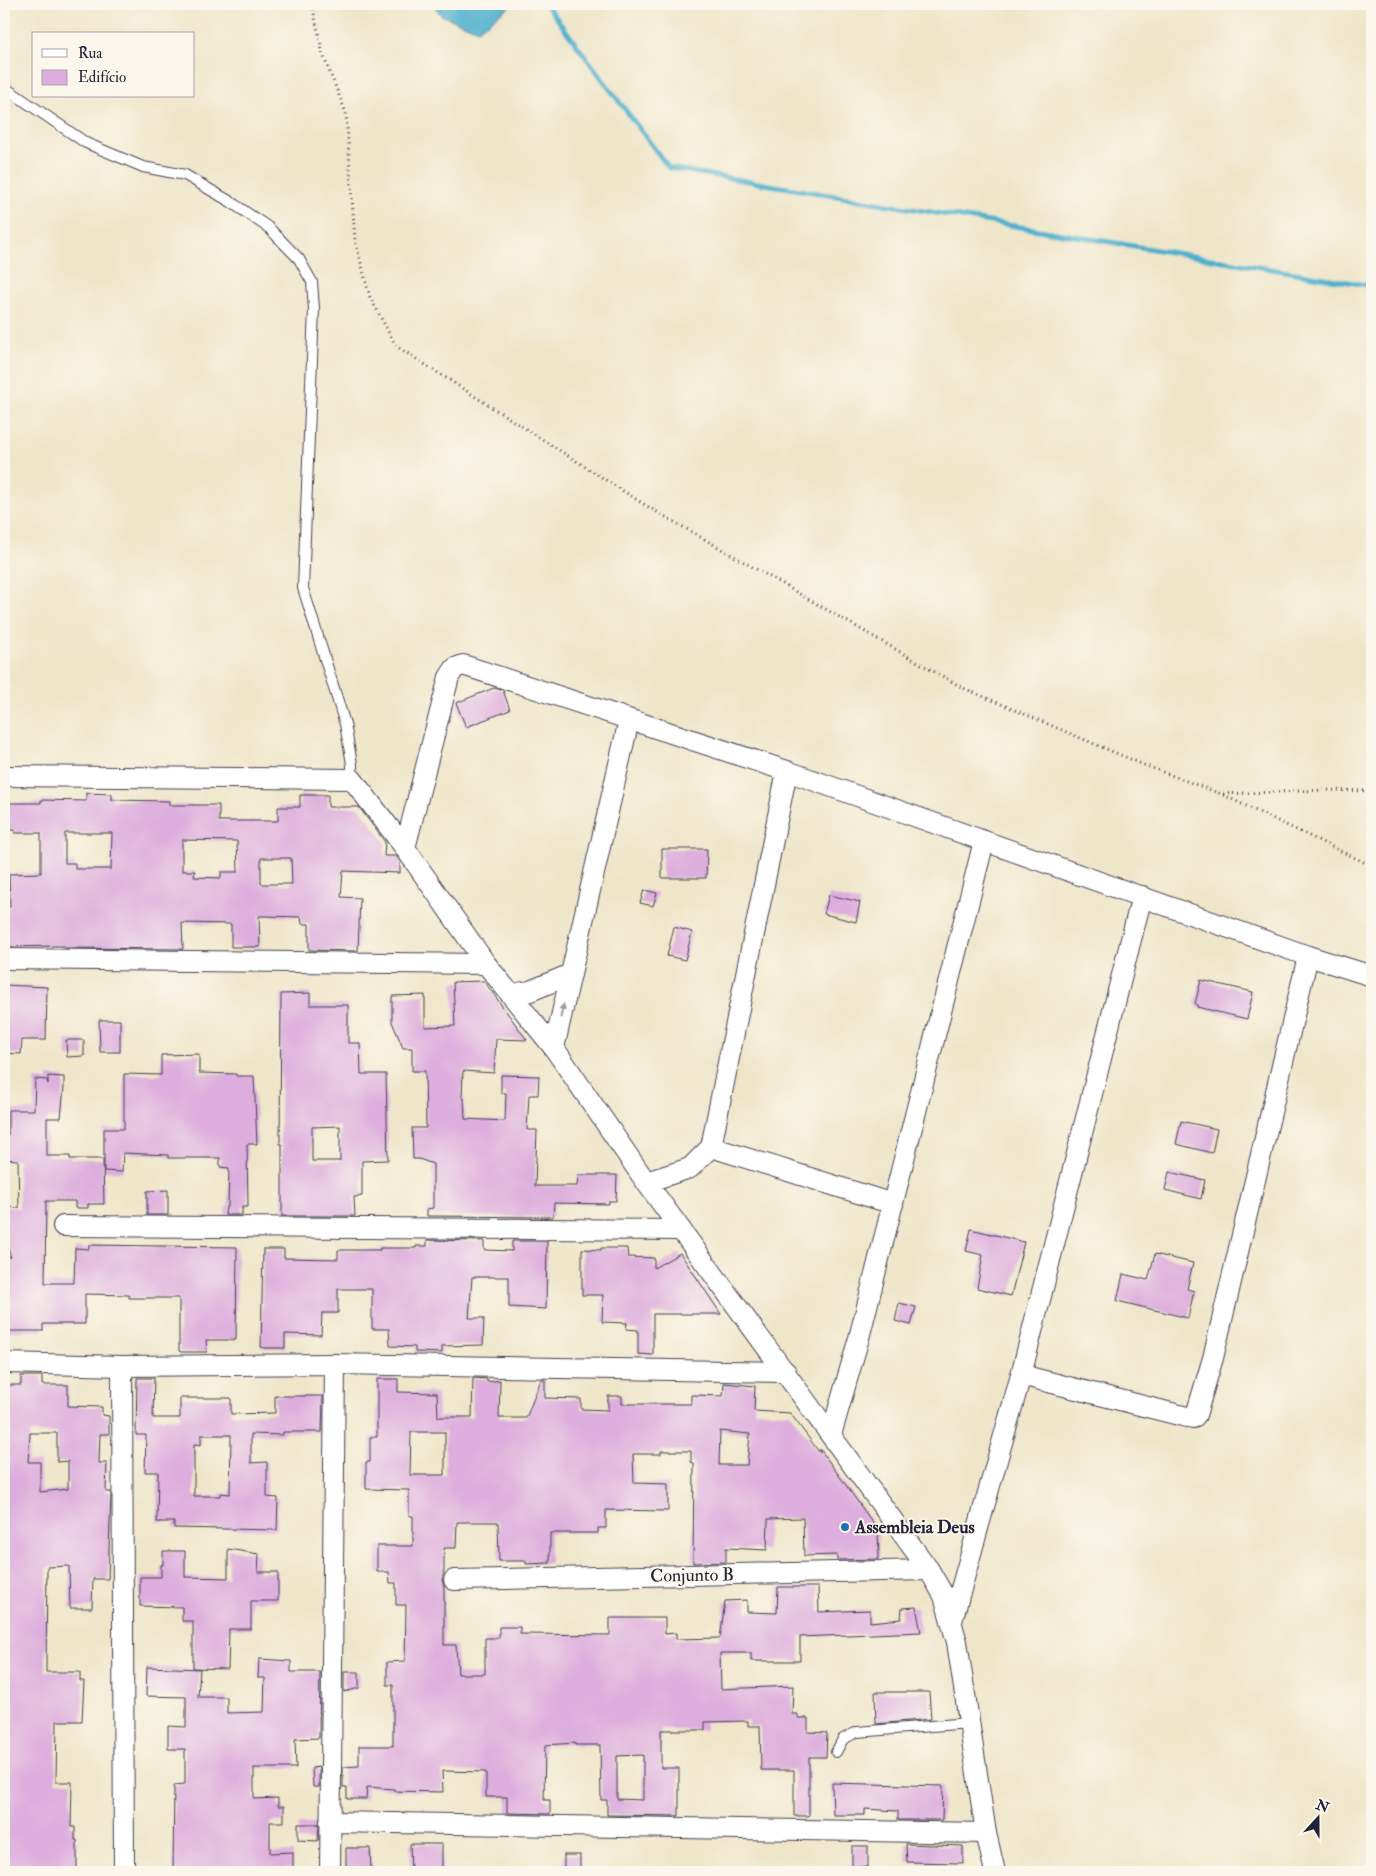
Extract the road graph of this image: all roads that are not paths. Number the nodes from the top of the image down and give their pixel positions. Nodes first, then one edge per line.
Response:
1 (4, 87) edge
2 (629, 720) junction
3 (788, 771) junction
4 (4, 776) edge
5 (352, 779) junction
6 (984, 841) junction
7 (405, 848) junction
8 (1142, 896) junction
9 (1308, 956) junction
10 (4, 959) edge
11 (486, 964) junction
12 (570, 974) junction
13 (1372, 976) edge
14 (510, 994) junction
15 (554, 1048) junction
16 (711, 1147) junction
17 (646, 1182) junction
18 (893, 1204) junction
19 (63, 1226) dead end
20 (682, 1230) junction
21 (4, 1363) edge
22 (335, 1364) junction
23 (122, 1366) junction
24 (786, 1372) junction
25 (1021, 1375) junction
26 (831, 1435) junction
27 (929, 1570) junction
28 (454, 1580) dead end
29 (952, 1621) junction
30 (969, 1723) junction
31 (836, 1752) dead end
32 (330, 1822) junction
33 (986, 1834) junction
34 (124, 1872) edge
35 (330, 1872) edge
36 (995, 1872) edge

1 - 5 lane
2 - 3 street
2 - 7 street
2 - 12 street
3 - 6 street
3 - 16 street
4 - 5 street
5 - 7 street
6 - 8 street
6 - 18 street
7 - 11 street
8 - 9 street
8 - 25 street
9 - 13 street
9 - 25 street
10 - 11 street
11 - 14 street
12 - 14 street
15 -> 12 street
14 - 15 street
15 - 17 street
16 - 17 street
16 - 18 street
17 - 20 street
18 - 26 street
19 - 20 street
20 - 24 street
21 - 23 street
22 - 23 street
22 - 24 street
22 - 32 street
23 - 34 street
24 - 26 street
25 - 29 street
26 - 27 street
27 - 28 street, Conjunto B
27 - 29 street
29 - 30 street
30 - 31 lane
30 - 33 street
32 - 33 street
32 - 35 street
33 - 36 street

